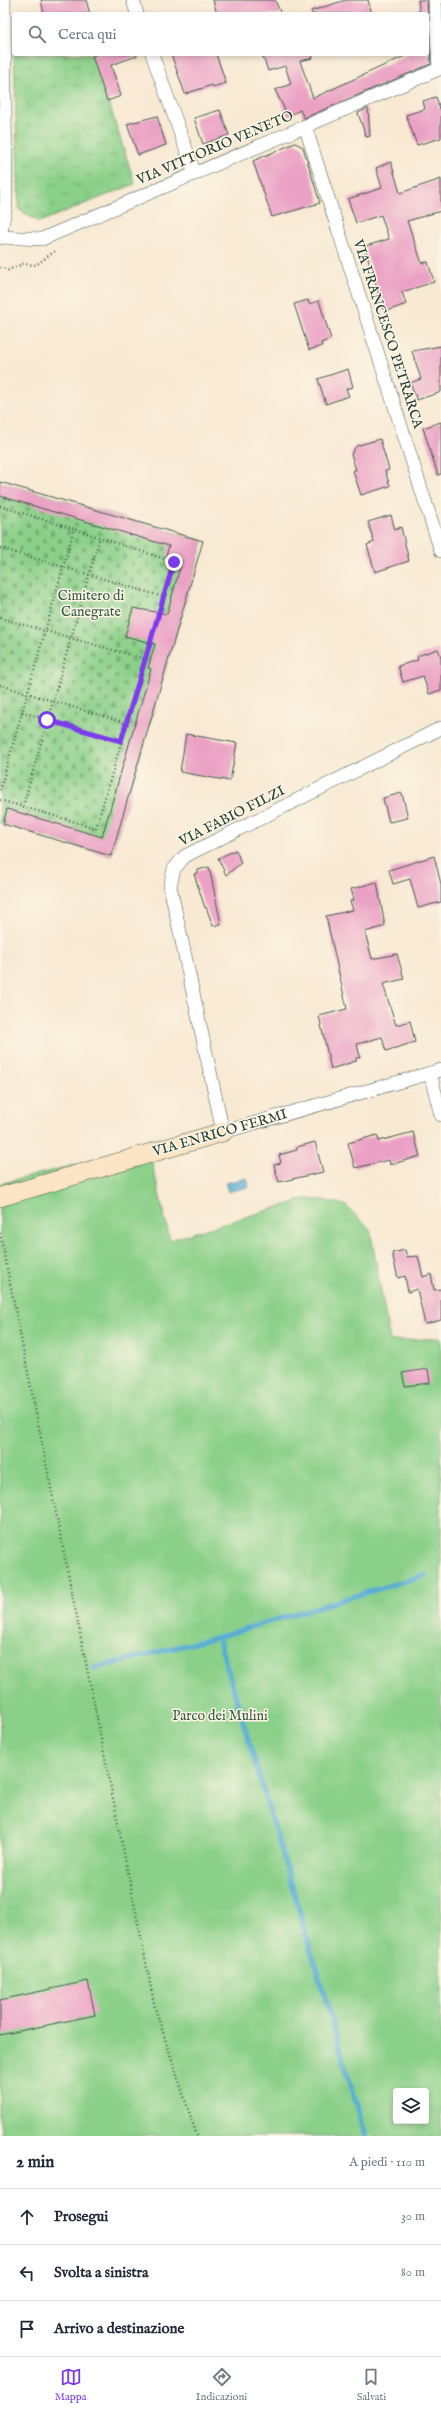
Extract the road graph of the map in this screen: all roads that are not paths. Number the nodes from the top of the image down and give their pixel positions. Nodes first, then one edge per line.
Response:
1 (4, 0) edge
2 (133, 0) edge
3 (435, 0) edge
4 (136, 12) edge
5 (153, 56) edge
6 (440, 70) edge
7 (305, 126) junction
8 (195, 174) junction
9 (0, 237) edge
10 (441, 551) edge
11 (441, 728) edge
12 (436, 1072) edge
13 (441, 1115) edge
14 (224, 1132) junction
15 (0, 1197) edge

1 - 9 street
2 - 4 street
3 - 6 street
5 - 8 street
6 - 7 street, VIA VITTORIO VENETO
7 - 8 street, VIA VITTORIO VENETO
7 - 10 street, VIA FRANCESCO PETRARCA
8 - 9 street, VIA VITTORIO VENETO
11 - 14 street, VIA FABIO FILZI
12 - 13 street
12 - 14 street, VIA ENRICO FERMI
14 - 15 street, VIA ENRICO FERMI

